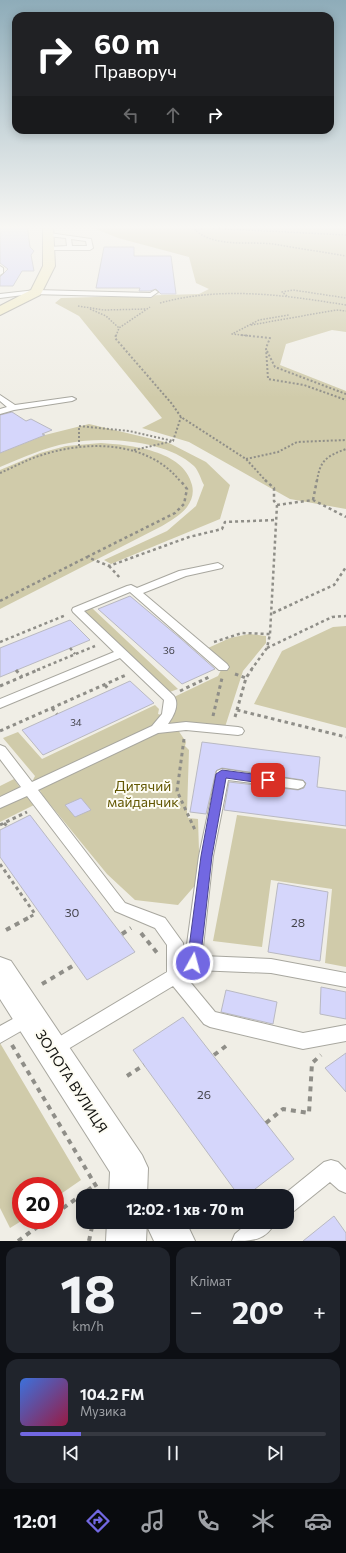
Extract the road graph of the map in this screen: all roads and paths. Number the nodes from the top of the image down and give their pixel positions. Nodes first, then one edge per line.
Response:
1 (39, 283) edge
2 (34, 292) junction
3 (155, 292) dead end
4 (1, 294) edge
5 (287, 296) junction
6 (346, 298) edge
7 (157, 304) dead end
8 (346, 305) edge
9 (151, 307) dead end
10 (85, 308) dead end
11 (0, 311) edge
12 (346, 311) edge
13 (290, 315) dead end
14 (251, 325) dead end
15 (119, 328) junction
16 (266, 348) junction
17 (346, 394) edge
18 (0, 397) edge
19 (72, 399) dead end
20 (346, 400) edge
21 (13, 408) junction
22 (0, 412) edge
23 (181, 417) junction
24 (346, 440) edge
25 (173, 441) junction
26 (79, 446) junction
27 (346, 449) edge
28 (133, 450) junction
29 (246, 459) junction
30 (0, 473) edge
31 (313, 500) junction
32 (277, 505) junction
33 (346, 516) edge
34 (276, 520) junction
35 (87, 558) junction
36 (218, 566) dead end
37 (346, 567) edge
38 (135, 592) junction
39 (0, 601) edge
40 (77, 610) junction
41 (273, 613) junction
42 (346, 616) edge
43 (270, 634) junction
44 (108, 640) junction
45 (0, 642) edge
46 (70, 648) dead end
47 (201, 648) junction
48 (267, 648) junction
49 (122, 653) junction
50 (75, 654) junction
51 (223, 668) joint
52 (16, 670) dead end
53 (140, 670) junction
54 (22, 677) junction
55 (199, 682) dead end
56 (104, 685) junction
57 (0, 686) edge
58 (109, 690) dead end
59 (178, 692) dead end
60 (0, 704) edge
61 (52, 708) junction
62 (237, 710) junction
63 (57, 714) dead end
64 (186, 726) junction
65 (210, 728) junction
66 (156, 729) junction
67 (0, 731) edge
68 (235, 731) joint
69 (346, 737) edge
70 (0, 750) edge
71 (298, 784) dead end
72 (31, 790) junction
73 (0, 804) edge
74 (42, 804) junction
75 (4, 825) edge
76 (206, 856) junction
77 (0, 864) edge
78 (120, 907) junction
79 (6, 930) dead end
80 (139, 931) dead end
81 (122, 934) dead end
82 (193, 963) junction
83 (76, 964) dead end
84 (0, 971) edge
85 (176, 976) junction
86 (346, 980) edge
87 (42, 984) dead end
88 (11, 1028) edge
89 (346, 1033) edge
90 (230, 1043) dead end
91 (52, 1051) junction
92 (323, 1053) dead end
93 (214, 1055) dead end
94 (144, 1065) dead end
95 (127, 1076) dead end
96 (266, 1123) dead end
97 (346, 1183) edge
98 (95, 1184) junction
99 (134, 1187) edge
100 (98, 1189) edge
101 (294, 1198) edge
102 (64, 1207) edge
103 (35, 1229) edge
104 (92, 1229) edge
105 (127, 1229) edge
106 (168, 1229) edge
107 (257, 1229) edge
108 (18, 1241) edge
109 (90, 1241) edge
110 (126, 1241) edge
111 (176, 1241) edge
112 (242, 1241) edge

1 - 2 main road
2 - 3 lane
2 - 4 lane
2 - 11 main road
5 - 6 path
5 - 7 path
5 - 8 path
9 - 15 path
10 - 15 path
12 - 14 path
13 - 16 path
15 - 23 path
16 - 17 path
16 - 20 path
18 - 21 lane
19 - 21 lane
21 - 22 lane
23 - 25 path
23 - 29 path
24 - 29 path
25 - 26 path
25 - 28 path
26 - 28 path
26 - 30 path
27 - 31 path
28 - 35 path
29 - 32 path
31 - 32 path
31 - 33 path
32 - 34 path
34 - 35 path
34 - 41 path
35 - 39 path
36 - 38 lane
37 - 41 path
38 - 40 lane
38 - 47 lane
40 - 44 lane
40 - 45 path
41 - 43 path
42 - 48 path
43 - 47 path
43 - 48 path
44 - 49 lane
44 - 50 path
46 - 50 path
47 - 51 lane
48 - 62 path
49 - 53 lane
49 - 60 lane
50 - 54 path
51 - 65 path
52 - 54 path
53 - 56 path
53 - 66 lane
54 - 57 path
55 - 59 path
56 - 58 path
56 - 61 path
61 - 63 path
61 - 67 path
62 - 68 path
62 - 69 path
64 - 65 lane
64 - 66 lane
64 - 76 path
65 - 68 lane
66 - 72 lane
70 - 72 lane
71 - 76 lane
72 - 73 lane
72 - 74 lane
74 - 75 path
74 - 78 lane
76 - 82 lane
77 - 79 path
78 - 81 path
78 - 85 lane
80 - 85 path
82 - 85 lane
82 - 86 lane
83 - 87 path
84 - 88 street, ЗОЛОТА ВУЛИЦЯ
85 - 89 lane
85 - 91 lane
88 - 91 street, ЗОЛОТА ВУЛИЦЯ
88 - 98 path
90 - 93 path
91 - 99 street, ЗОЛОТА ВУЛИЦЯ
92 - 96 path
94 - 95 path
97 - 101 lane
98 - 100 path
98 - 102 path
103 - 108 path
104 - 109 path
105 - 110 street
106 - 111 street
107 - 112 lane

